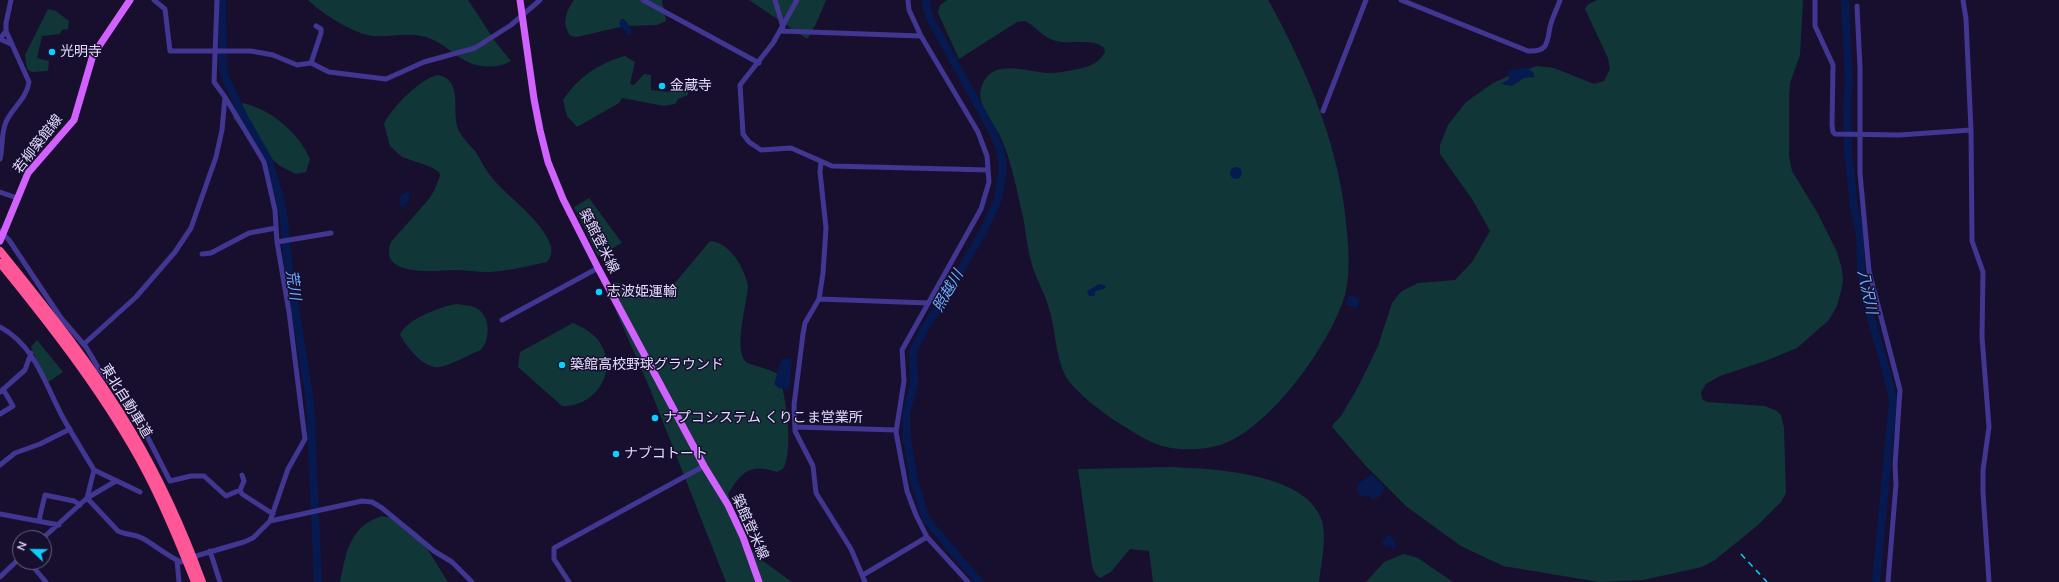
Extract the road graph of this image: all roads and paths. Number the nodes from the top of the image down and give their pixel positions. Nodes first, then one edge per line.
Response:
1 (11, 0) edge
2 (130, 0) edge
3 (154, 0) edge
4 (217, 0) edge
5 (520, 0) edge
6 (540, 0) edge
7 (643, 0) edge
8 (775, 0) edge
9 (797, 0) edge
10 (908, 0) edge
11 (1366, 0) edge
12 (1401, 0) edge
13 (1560, 0) edge
14 (1815, 0) edge
15 (1962, 0) edge
16 (1857, 6) dead end
17 (522, 16) junction
18 (316, 26) dead end
19 (782, 29) junction
20 (921, 36) junction
21 (217, 50) junction
22 (311, 63) junction
23 (759, 63) junction
24 (225, 97) junction
25 (1323, 111) dead end
26 (1971, 130) junction
27 (1859, 135) junction
28 (0, 159) edge
29 (821, 162) junction
30 (988, 170) junction
31 (0, 192) edge
32 (17, 198) junction
33 (276, 228) junction
34 (331, 233) dead end
35 (1, 235) edge
36 (278, 242) junction
37 (0, 251) edge
38 (202, 254) dead end
39 (0, 262) edge
40 (598, 268) junction
41 (819, 299) junction
42 (928, 304) junction
43 (502, 320) dead end
44 (0, 327) edge
45 (84, 344) junction
46 (31, 353) junction
47 (2, 391) edge
48 (0, 414) edge
49 (795, 427) junction
50 (70, 429) junction
51 (896, 430) junction
52 (0, 465) edge
53 (704, 466) junction
54 (94, 470) junction
55 (242, 475) dead end
56 (116, 481) junction
57 (240, 490) junction
58 (140, 492) dead end
59 (87, 498) junction
60 (80, 505) junction
61 (0, 514) edge
62 (273, 514) junction
63 (39, 520) junction
64 (271, 520) junction
65 (59, 525) junction
66 (52, 531) edge
67 (927, 537) junction
68 (210, 551) junction
69 (196, 556) dead end
70 (12, 566) edge
71 (36, 570) edge
72 (863, 575) junction
73 (0, 577) edge
74 (46, 582) edge
75 (180, 582) edge
76 (195, 582) edge
77 (202, 582) edge
78 (220, 582) edge
79 (472, 582) edge
80 (570, 582) edge
81 (759, 582) edge
82 (865, 582) edge
83 (968, 582) edge
84 (1888, 582) edge
85 (1989, 582) edge

1 - 28 street
2 - 32 main road, 若柳築館線
3 - 21 street
4 - 21 street
5 - 17 main road, 築館登米線
6 - 17 street
7 - 23 street
8 - 19 street
9 - 19 street
10 - 20 street
11 - 25 street
12 - 13 street
14 - 27 street
15 - 26 street
16 - 27 street
17 - 22 street
17 - 40 main road, 築館登米線
18 - 22 street
19 - 20 street
19 - 23 street
20 - 30 street
21 - 22 street
21 - 24 street
23 - 29 street
24 - 33 street
24 - 45 street
26 - 27 street
26 - 85 street
27 - 84 street
29 - 30 street
29 - 41 street
30 - 42 street
31 - 32 street
32 - 35 main road, 若柳築館線
33 - 36 street
33 - 38 street
34 - 36 street
35 - 45 street
36 - 62 street
37 - 77 highway, 東北自動車道
39 - 76 highway, 東北自動車道
40 - 43 street
40 - 53 main road, 築館登米線
41 - 42 street
41 - 49 street
42 - 51 street
44 - 46 street
45 - 57 street
46 - 47 street
46 - 50 street
47 - 48 street
49 - 51 street
49 - 72 street
50 - 52 street
50 - 54 street
51 - 67 street
53 - 80 street
53 - 81 main road, 築館登米線
54 - 56 street
54 - 59 street
55 - 57 street
56 - 58 street
56 - 59 street
57 - 62 street
59 - 60 street
59 - 75 street
60 - 63 street
60 - 65 street
61 - 63 street
62 - 64 street
63 - 65 street
64 - 68 street
64 - 79 street
65 - 66 street
67 - 72 street
67 - 83 street
68 - 69 street
68 - 78 street
70 - 73 street
71 - 74 street
72 - 82 street

